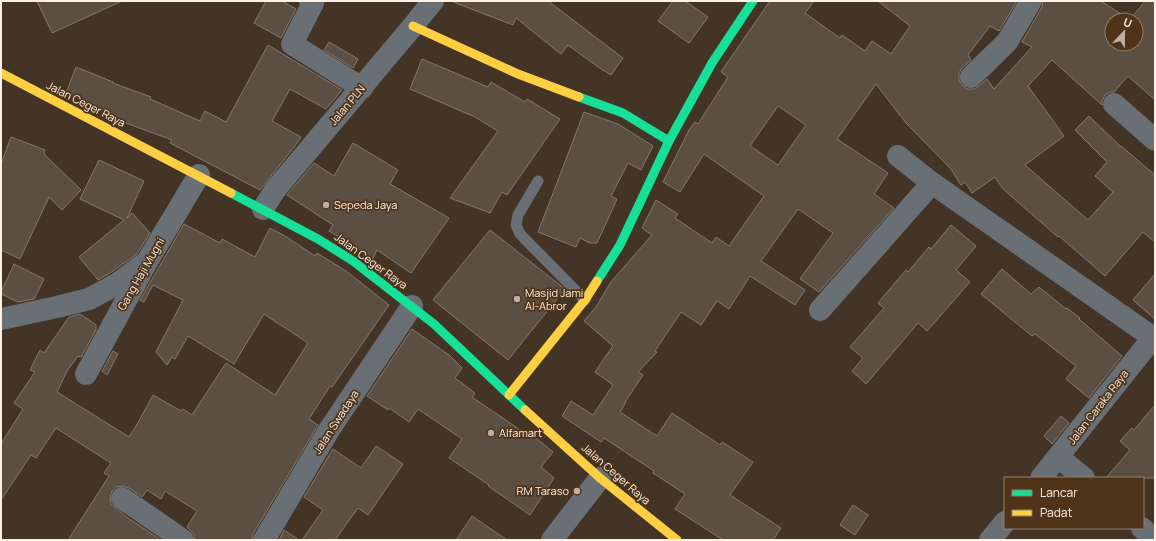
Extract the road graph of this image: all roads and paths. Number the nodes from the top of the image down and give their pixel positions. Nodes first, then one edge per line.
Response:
1 (310, 1) edge
2 (433, 1) edge
3 (753, 1) edge
4 (1031, 1) edge
5 (413, 26) junction
6 (1, 73) edge
7 (971, 78) dead end
8 (362, 88) junction
9 (1114, 104) dead end
10 (1155, 140) edge
11 (669, 141) junction
12 (898, 156) dead end
13 (199, 175) junction
14 (538, 181) dead end
15 (932, 183) junction
16 (263, 209) junction
17 (148, 260) junction
18 (585, 300) junction
19 (412, 306) junction
20 (820, 310) dead end
21 (1, 319) edge
22 (1154, 337) edge
23 (86, 374) dead end
24 (509, 395) junction
25 (1058, 457) junction
26 (1042, 477) edge
27 (1083, 477) edge
28 (600, 478) junction
29 (122, 498) dead end
30 (1004, 523) edge
31 (1143, 529) edge
32 (183, 540) edge
33 (264, 540) edge
34 (552, 540) edge
35 (677, 540) edge
36 (990, 540) edge
37 (1155, 540) edge

1 - 8 street
2 - 5 street, Jalan PLN
3 - 11 main road
4 - 7 street
5 - 8 street, Jalan PLN
5 - 11 main road
6 - 13 main road, Jalan Ceger Raya
8 - 16 street, Jalan PLN
9 - 10 street
11 - 18 main road
12 - 15 street
13 - 16 main road, Jalan Ceger Raya
13 - 17 street, Gang Haji Mugni
14 - 18 lane
15 - 20 street
15 - 22 street
16 - 19 main road, Jalan Ceger Raya
17 - 21 street
17 - 23 street, Gang Haji Mugni
18 - 24 main road
19 - 24 main road, Jalan Ceger Raya
19 - 33 street, Jalan Swadaya
22 - 25 street, Jalan Caraka Raya
24 - 28 main road, Jalan Ceger Raya
25 - 26 street, Jalan Caraka Raya
25 - 27 street
28 - 34 street
28 - 35 main road, Jalan Ceger Raya
29 - 32 street
30 - 36 street
31 - 37 street

